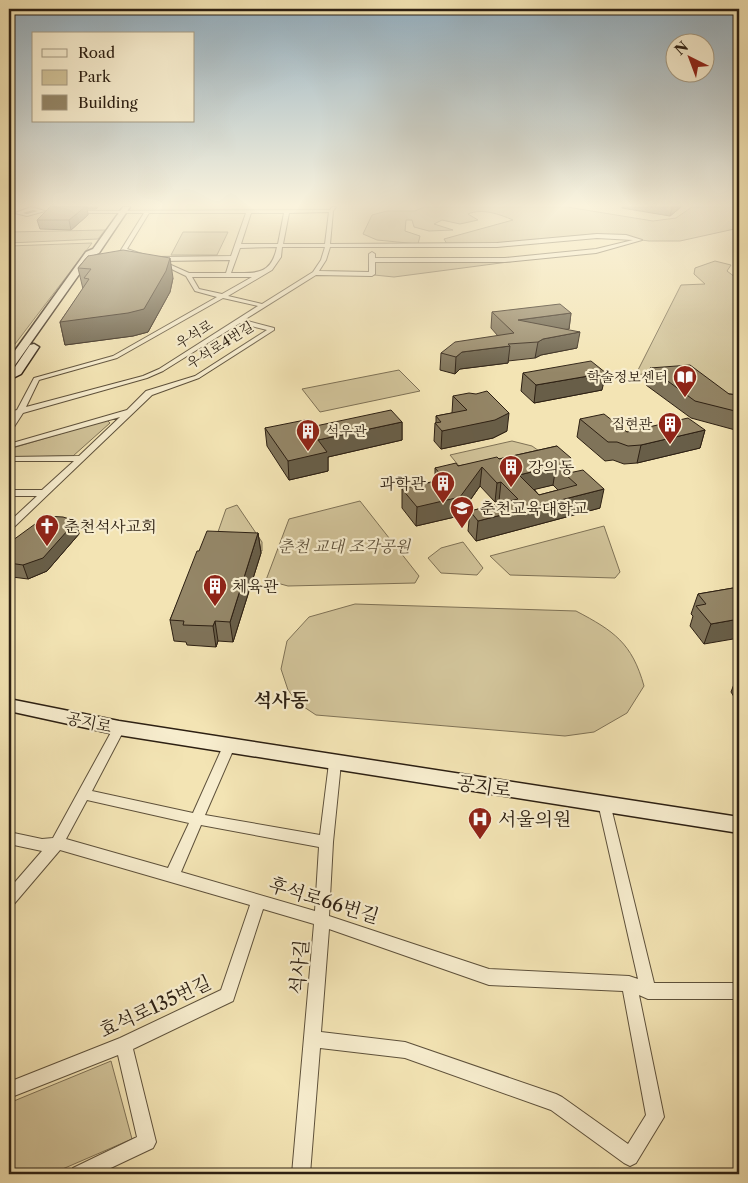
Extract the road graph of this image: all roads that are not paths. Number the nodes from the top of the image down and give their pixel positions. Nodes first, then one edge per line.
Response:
1 (83, 262) edge
2 (92, 262) edge
3 (158, 262) edge
4 (232, 262) edge
5 (275, 262) edge
6 (323, 262) edge
7 (372, 262) edge
8 (315, 273) junction
9 (228, 274) junction
10 (188, 275) junction
11 (258, 275) junction
12 (221, 297) junction
13 (264, 306) junction
14 (240, 321) junction
15 (9, 366) edge
16 (9, 377) edge
17 (20, 411) junction
18 (129, 412) junction
19 (9, 414) edge
20 (9, 428) edge
21 (9, 446) edge
22 (81, 458) junction
23 (9, 459) edge
24 (9, 493) edge
25 (44, 493) junction
26 (9, 527) edge
27 (9, 705) edge
28 (119, 728) junction
29 (229, 746) junction
30 (335, 763) junction
31 (83, 794) junction
32 (604, 803) junction
33 (196, 819) junction
34 (739, 825) edge
35 (9, 838) edge
36 (326, 842) junction
37 (57, 843) junction
38 (172, 876) junction
39 (9, 899) edge
40 (258, 902) junction
41 (322, 920) junction
42 (630, 984) junction
43 (648, 991) junction
44 (739, 991) edge
45 (313, 1039) junction
46 (124, 1045) junction
47 (9, 1090) edge
48 (79, 1174) edge
49 (301, 1174) edge

1 - 15 street
2 - 16 street
3 - 10 street
4 - 9 street
5 - 11 street
6 - 8 street, 우석로
7 - 8 street
8 - 13 street, 우석로
9 - 10 street
9 - 11 street
10 - 12 street
11 - 12 street
12 - 13 street
12 - 17 street
13 - 14 street, 우석로
14 - 17 street, 우석로
14 - 18 street, 우석로4번길
17 - 19 street, 우석로
17 - 20 street
18 - 21 street, 우석로4번길
18 - 22 street, 우석로4번길
22 - 23 street
22 - 25 street, 우석로4번길
24 - 25 street
25 - 26 street, 우석로4번길
27 - 28 street, 공지로
28 - 29 street, 공지로
28 - 31 street
29 - 30 street, 공지로
29 - 33 street
30 - 32 street, 공지로
30 - 36 street, 석사길
31 - 33 street
31 - 37 street
32 - 34 street, 공지로
32 - 43 street
33 - 36 street
33 - 38 street
35 - 37 street, 후석로66번길
36 - 41 street, 석사길
37 - 38 street, 후석로66번길
37 - 39 street
38 - 40 street, 후석로66번길
40 - 41 street, 후석로66번길
40 - 46 street, 효석로135번길
41 - 42 street, 후석로66번길
41 - 45 street, 석사길
42 - 43 street, 후석로66번길
42 - 45 street
43 - 44 street, 후석로66번길
45 - 49 street, 석사길
46 - 47 street, 효석로135번길
46 - 48 street

